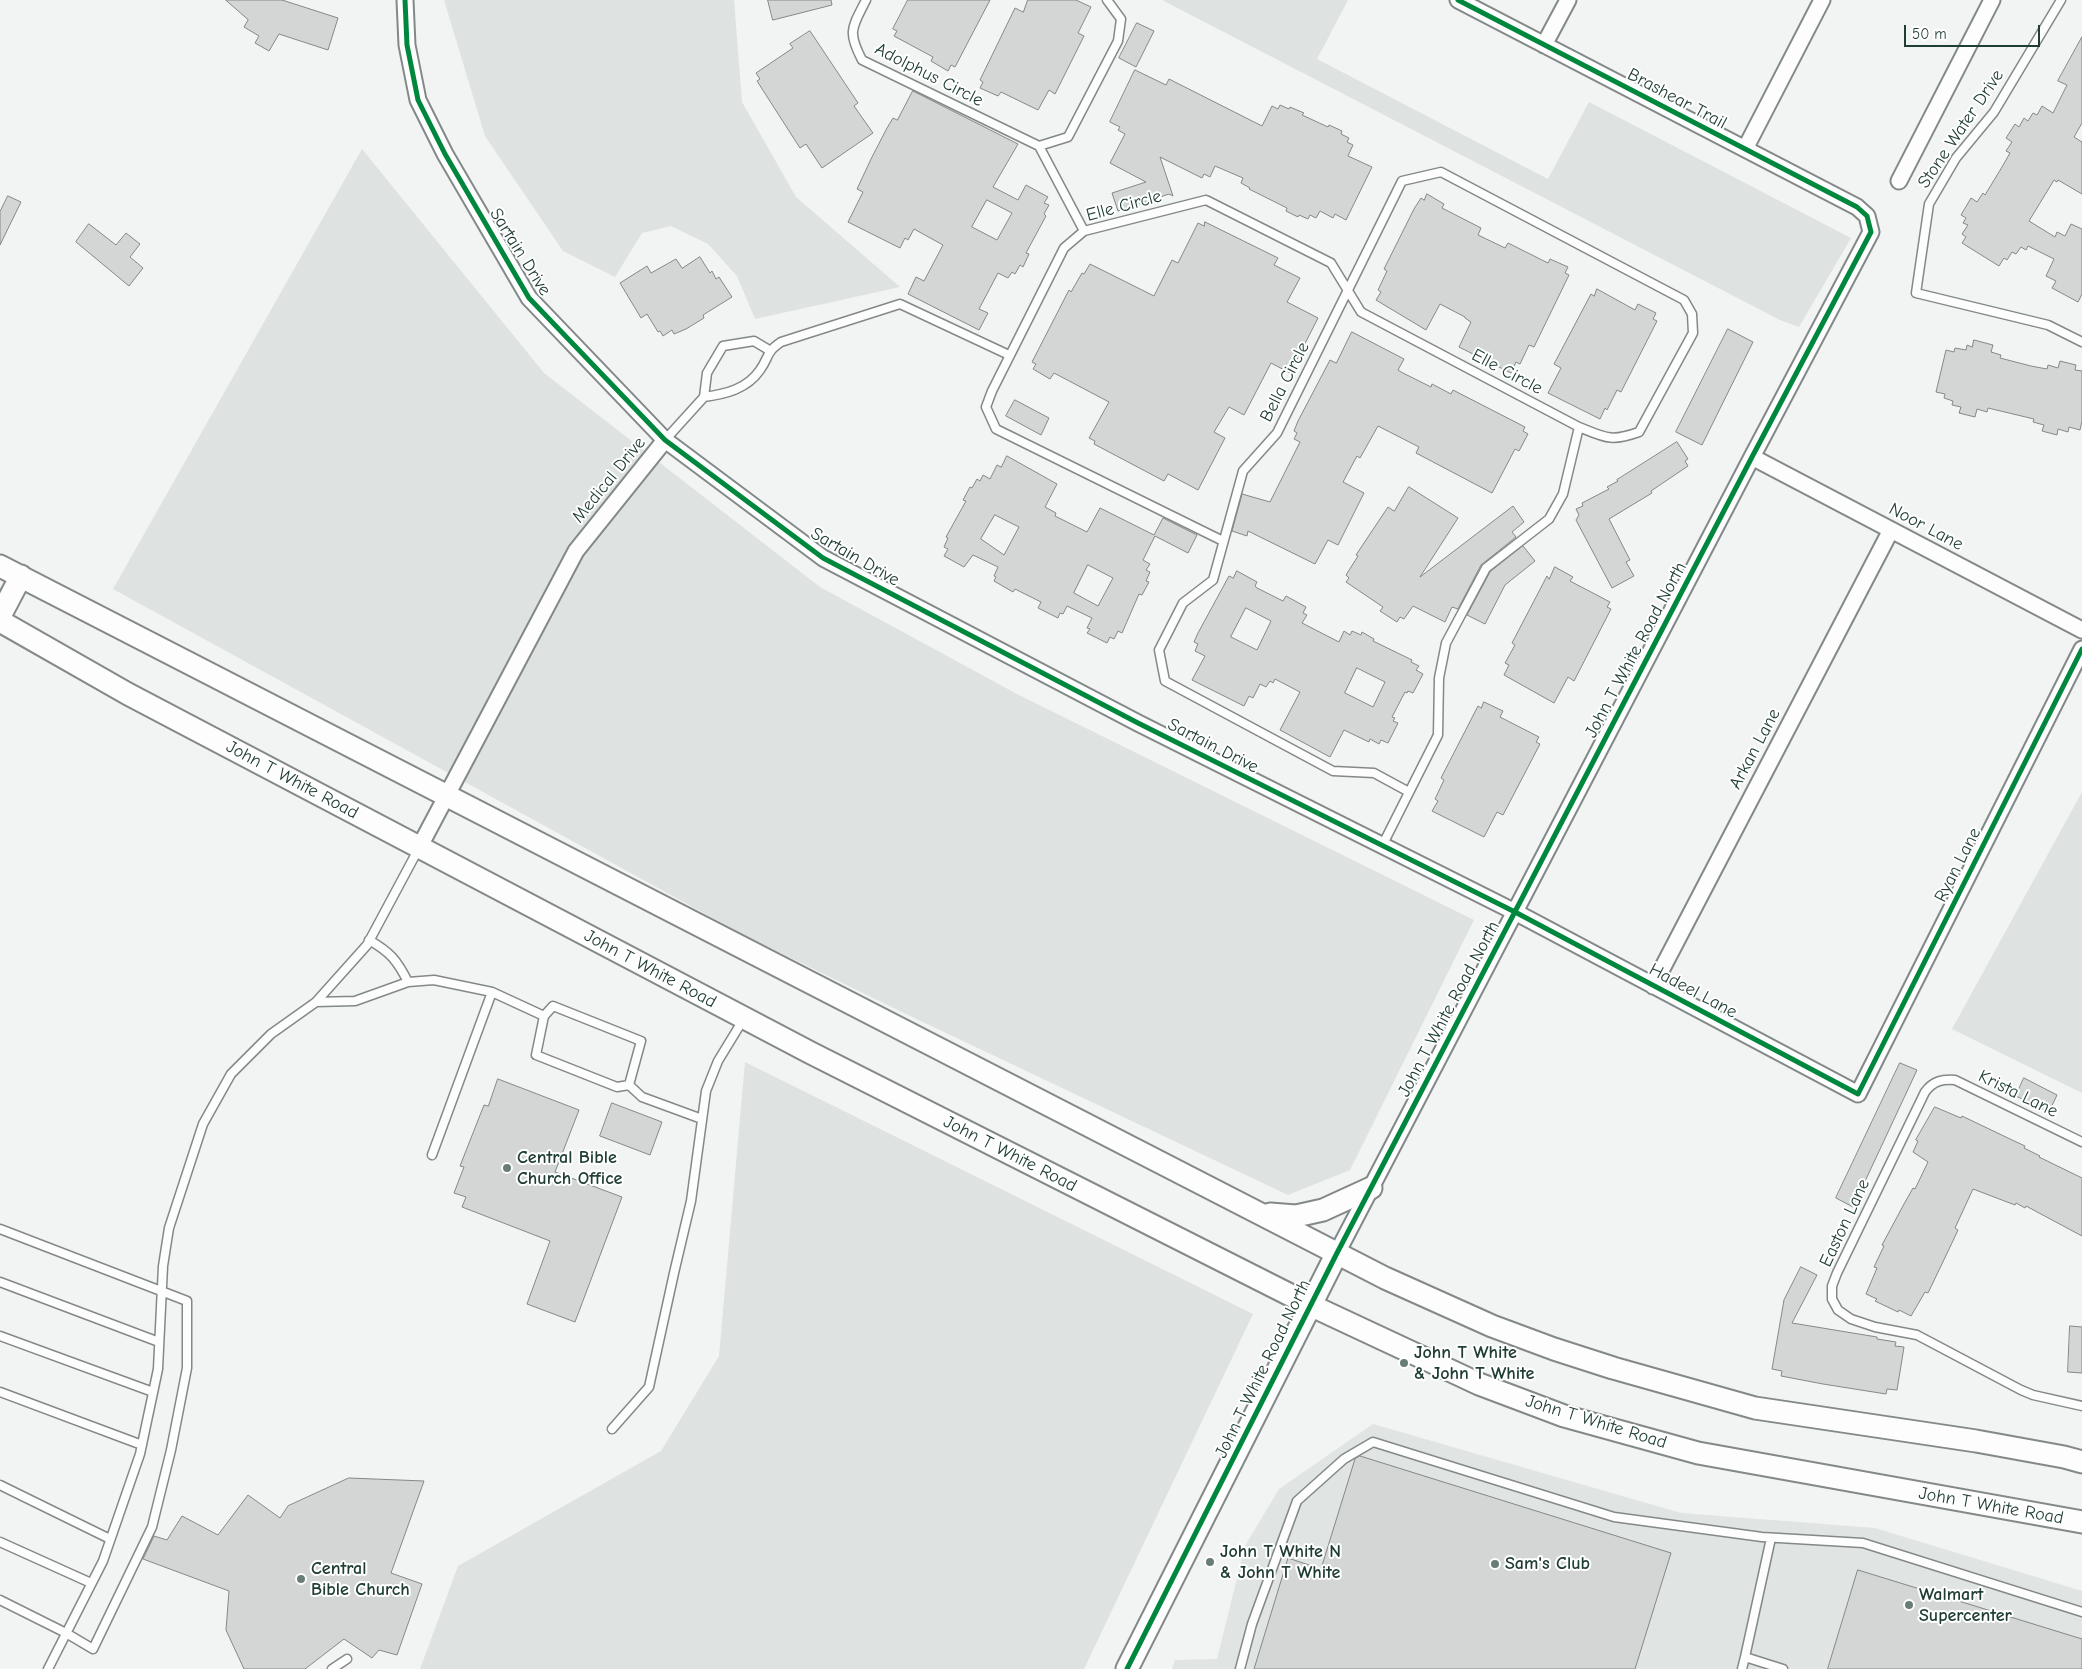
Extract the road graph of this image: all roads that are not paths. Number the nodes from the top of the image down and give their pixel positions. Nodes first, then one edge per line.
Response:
1 (405, 0) edge
2 (866, 0) edge
3 (1107, 0) edge
4 (1458, 0) edge
5 (1568, 0) edge
6 (1822, 0) edge
7 (1992, 0) edge
8 (2061, 0) edge
9 (1544, 45) junction
10 (1039, 146) junction
11 (1745, 149) junction
12 (1899, 181) dead end
13 (1084, 231) junction
14 (1871, 232) joint
15 (1349, 289) junction
16 (1684, 300) joint
17 (2082, 342) edge
18 (769, 350) junction
19 (1010, 355) junction
20 (704, 397) junction
21 (1579, 427) junction
22 (665, 440) junction
23 (1752, 457) junction
24 (1891, 530) junction
25 (1223, 541) junction
26 (0, 566) edge
27 (21, 576) junction
28 (0, 616) edge
29 (0, 621) edge
30 (2082, 630) edge
31 (2082, 649) edge
32 (1410, 792) junction
33 (446, 797) junction
34 (420, 846) junction
35 (1382, 846) junction
36 (1515, 912) junction
37 (369, 940) junction
38 (408, 982) junction
39 (1653, 986) junction
40 (492, 992) junction
41 (316, 1002) junction
42 (544, 1016) junction
43 (744, 1018) junction
44 (1940, 1080) joint
45 (629, 1085) junction
46 (1858, 1094) joint
47 (702, 1118) junction
48 (2082, 1142) edge
49 (432, 1155) dead end
50 (1371, 1188) junction
51 (1260, 1214) junction
52 (0, 1229) edge
53 (1337, 1253) junction
54 (0, 1282) edge
55 (162, 1292) junction
56 (1310, 1305) junction
57 (0, 1336) edge
58 (160, 1342) junction
59 (0, 1392) edge
60 (153, 1392) junction
61 (2082, 1406) edge
62 (612, 1429) dead end
63 (142, 1445) junction
64 (2082, 1462) edge
65 (0, 1485) edge
66 (2082, 1522) edge
67 (1771, 1538) junction
68 (110, 1539) junction
69 (0, 1542) edge
70 (91, 1583) junction
71 (0, 1600) edge
72 (2082, 1612) edge
73 (66, 1633) junction
74 (1746, 1657) junction
75 (347, 1659) dead end
76 (48, 1669) edge
77 (332, 1669) edge
78 (1127, 1669) edge
79 (1240, 1669) edge
80 (1742, 1669) edge
81 (1783, 1669) edge

1 - 22 street, Sartain Drive
2 - 10 lane, Adolphus Circle
3 - 10 lane
4 - 9 street, Brashear Trail
5 - 9 street
6 - 11 street
7 - 12 street
8 - 17 lane, Stone Water Drive
9 - 11 street, Brashear Trail
10 - 13 lane
11 - 14 street, Brashear Trail
13 - 15 lane, Elle Circle
13 - 19 lane, Elle Circle
14 - 23 street, John T White Road North
15 - 16 lane, Bella Circle
15 - 21 lane, Elle Circle
15 - 25 lane, Bella Circle
16 - 21 lane, Elle Circle
18 - 19 lane
18 - 20 lane
18 - 20 lane
19 - 25 lane, Elle Circle
20 - 22 lane, Medical Drive
21 - 32 lane
22 - 33 street, Medical Drive
22 - 35 street, Sartain Drive
23 - 24 street, Noor Lane
23 - 36 street, John T White Road North
24 - 30 street, Noor Lane
24 - 39 street, Arkan Lane
25 - 32 lane, Bella Circle
26 - 27 main road
27 - 28 main road
27 - 33 main road
29 - 34 main road, John T White Road
31 - 46 street, Ryan Lane
32 - 35 lane
33 - 34 street, Medical Drive
33 - 51 main road
34 - 37 lane
34 - 43 main road, John T White Road
35 - 36 street, Sartain Drive
36 - 39 street, Hadeel Lane
36 - 50 street, John T White Road North
37 - 38 lane
37 - 41 lane
38 - 40 lane
38 - 41 lane
39 - 46 street, Hadeel Lane
40 - 42 lane
40 - 49 lane
41 - 55 lane
42 - 45 lane
42 - 45 lane
43 - 47 lane
43 - 56 main road, John T White Road
44 - 48 lane, Krista Lane
44 - 61 lane, Easton Lane
45 - 47 lane
47 - 62 lane
50 - 51 main road
50 - 53 street, John T White Road North
51 - 53 main road
52 - 55 lane
53 - 56 main road, John T White Road North
53 - 64 main road
54 - 58 lane
55 - 58 lane
55 - 73 lane
56 - 66 main road, John T White Road
56 - 78 main road, John T White Road North
57 - 60 lane
58 - 60 lane
59 - 63 lane
60 - 63 lane
63 - 68 lane
65 - 68 lane
67 - 72 lane
67 - 74 lane
67 - 79 lane
68 - 70 lane
69 - 70 lane
70 - 73 lane
71 - 73 lane
73 - 76 lane
74 - 80 lane
74 - 81 lane
75 - 77 lane

